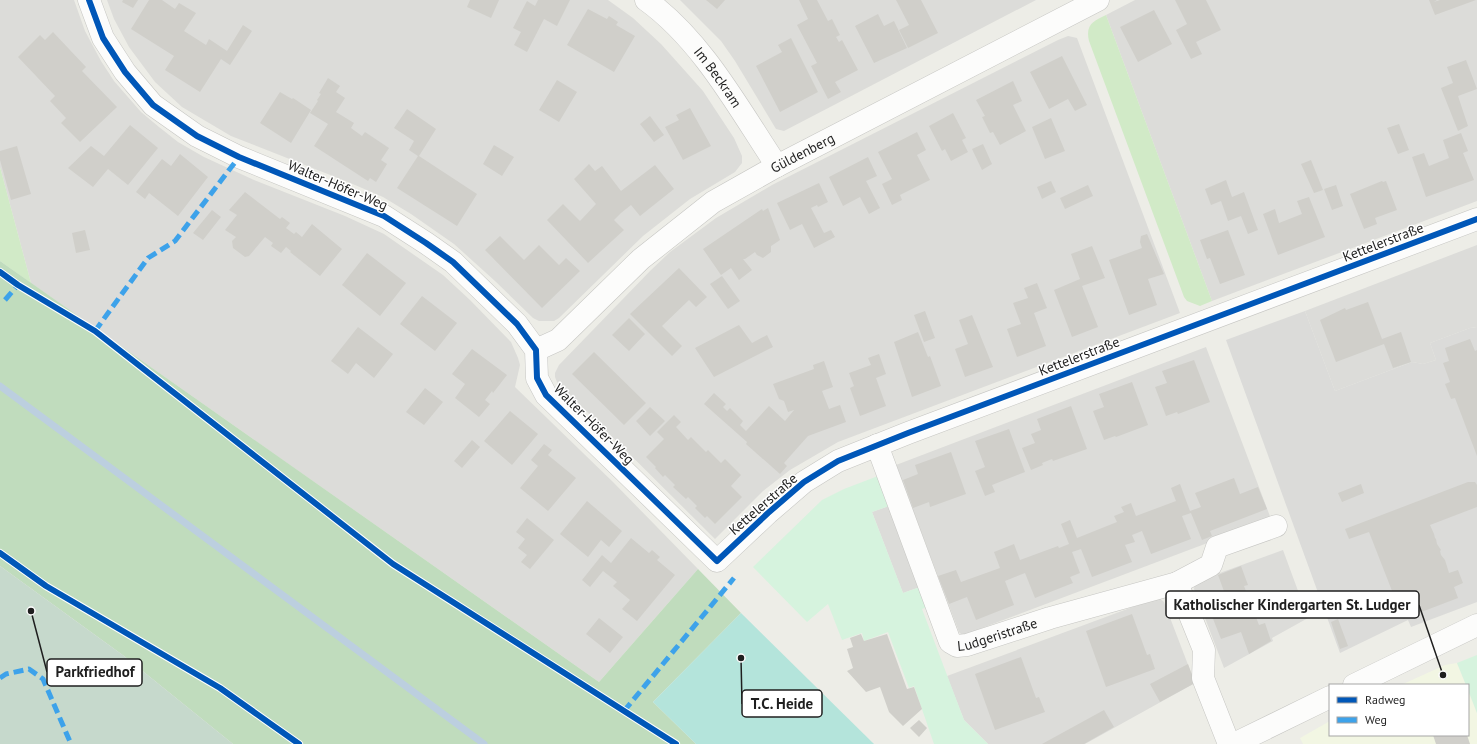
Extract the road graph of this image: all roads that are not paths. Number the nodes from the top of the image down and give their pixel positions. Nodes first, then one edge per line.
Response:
1 (89, 0) edge
2 (646, 0) edge
3 (1098, 0) edge
4 (777, 166) junction
5 (1477, 219) edge
6 (536, 350) junction
7 (877, 446) junction
8 (1276, 526) dead end
9 (717, 561) joint
10 (1177, 583) junction
11 (1477, 625) edge
12 (1356, 684) edge
13 (1329, 697) edge
14 (1229, 744) edge
15 (1234, 744) edge

1 - 6 street, Walter-Höfer-Weg
2 - 4 street, Im Beckram
3 - 4 street, Güldenberg
4 - 6 street, Güldenberg
5 - 7 street, Kettelerstraße
6 - 9 street, Walter-Höfer-Weg
7 - 9 street, Kettelerstraße
7 - 10 street, Ludgeristraße
8 - 10 street, Ludgeristraße
10 - 14 street
11 - 12 street
13 - 15 street

